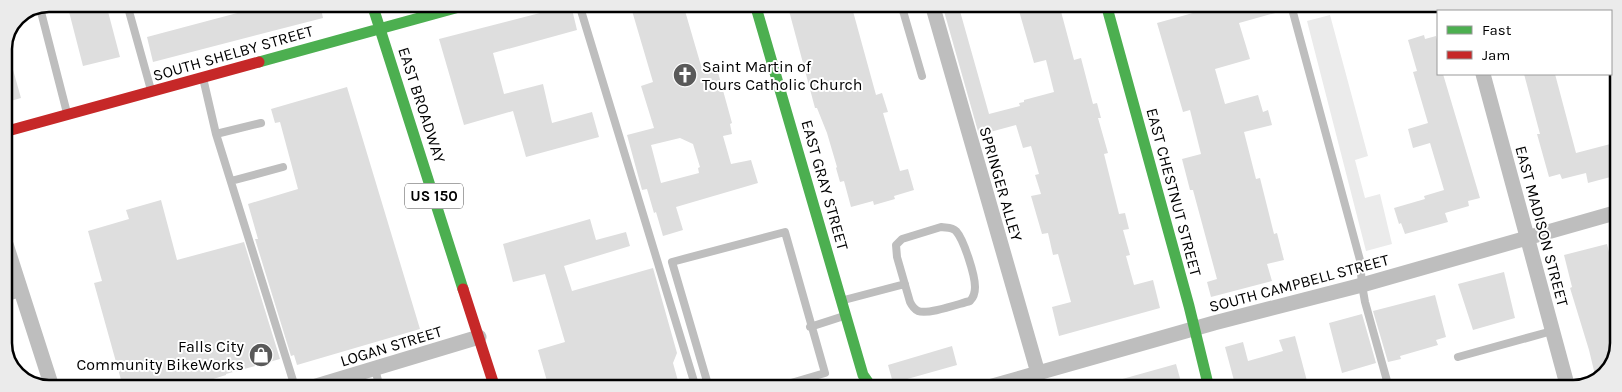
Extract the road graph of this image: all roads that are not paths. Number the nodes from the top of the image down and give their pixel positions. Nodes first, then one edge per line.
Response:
1 (129, 12) edge
2 (375, 12) edge
3 (440, 12) edge
4 (581, 12) edge
5 (758, 12) edge
6 (903, 12) edge
7 (934, 12) edge
8 (1108, 12) edge
9 (1293, 12) edge
10 (41, 13) edge
11 (380, 28) junction
12 (1483, 75) edge
13 (922, 76) dead end
14 (203, 78) junction
15 (152, 92) junction
16 (67, 115) junction
17 (261, 123) dead end
18 (12, 130) edge
19 (216, 134) junction
20 (283, 167) dead end
21 (231, 181) junction
22 (1610, 214) edge
23 (1527, 237) junction
24 (13, 266) edge
25 (905, 284) junction
26 (1362, 285) junction
27 (21, 293) junction
28 (13, 295) edge
29 (842, 301) junction
30 (846, 315) junction
31 (810, 327) junction
32 (1195, 328) junction
33 (1552, 331) junction
34 (479, 337) junction
35 (1458, 357) dead end
36 (374, 369) junction
37 (1038, 373) junction
38 (863, 374) junction
39 (50, 380) edge
40 (293, 380) edge
41 (338, 380) edge
42 (377, 380) edge
43 (492, 380) edge
44 (694, 380) edge
45 (706, 380) edge
46 (801, 380) edge
47 (863, 380) edge
48 (867, 380) edge
49 (1014, 380) edge
50 (1207, 380) edge
51 (1386, 380) edge
52 (1566, 380) edge

1 - 15 lane
2 - 11 main road, EAST BROADWAY / US 150
3 - 11 main road, SOUTH SHELBY STREET
4 - 44 lane
5 - 29 main road, EAST GRAY STREET
6 - 13 lane
7 - 37 street, SPRINGER ALLEY
8 - 32 main road, EAST CHESTNUT STREET
9 - 26 lane
10 - 16 lane
11 - 14 main road, SOUTH SHELBY STREET
11 - 34 main road, EAST BROADWAY / US 150
12 - 23 street, EAST MADISON STREET
14 - 15 main road, SOUTH SHELBY STREET
14 - 19 lane
15 - 16 main road, SOUTH SHELBY STREET
16 - 18 main road, SOUTH SHELBY STREET
17 - 19 lane
19 - 21 lane
20 - 21 lane
21 - 40 lane
22 - 23 street, SOUTH CAMPBELL STREET
23 - 26 street, SOUTH CAMPBELL STREET
23 - 33 street, EAST MADISON STREET
24 - 27 street
25 - 25 lane
25 - 29 lane
26 - 32 street, SOUTH CAMPBELL STREET
26 - 51 lane
27 - 28 lane
27 - 39 street
29 - 30 main road, EAST GRAY STREET
30 - 31 lane
30 - 38 main road, EAST GRAY STREET
31 - 45 lane
31 - 46 lane
32 - 37 street, SOUTH CAMPBELL STREET
32 - 50 main road, EAST CHESTNUT STREET
33 - 35 lane
33 - 52 street, EAST MADISON STREET
34 - 36 street, LOGAN STREET
34 - 43 main road, EAST BROADWAY / US 150
36 - 41 street, LOGAN STREET
36 - 42 lane
37 - 49 street, SOUTH CAMPBELL STREET
38 - 47 main road
38 - 48 main road

